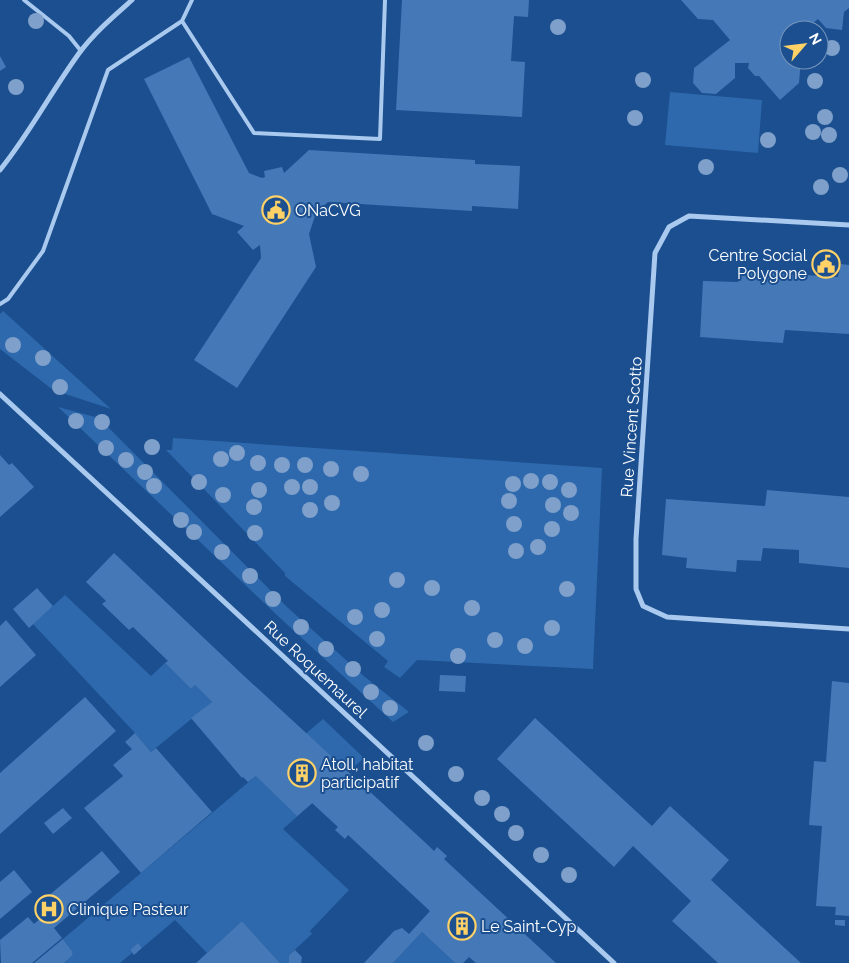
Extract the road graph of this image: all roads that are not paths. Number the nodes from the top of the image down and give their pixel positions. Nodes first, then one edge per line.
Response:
1 (24, 0) edge
2 (132, 0) edge
3 (192, 0) edge
4 (385, 0) edge
5 (182, 21) junction
6 (81, 52) junction
7 (0, 170) edge
8 (849, 225) edge
9 (0, 304) edge
10 (0, 394) edge
11 (849, 629) edge
12 (614, 963) edge

1 - 6 lane
2 - 6 street
3 - 5 lane
4 - 5 lane
5 - 9 lane
6 - 7 street
8 - 11 street, Rue Vincent Scotto
10 - 12 street, Rue Roquemaurel

